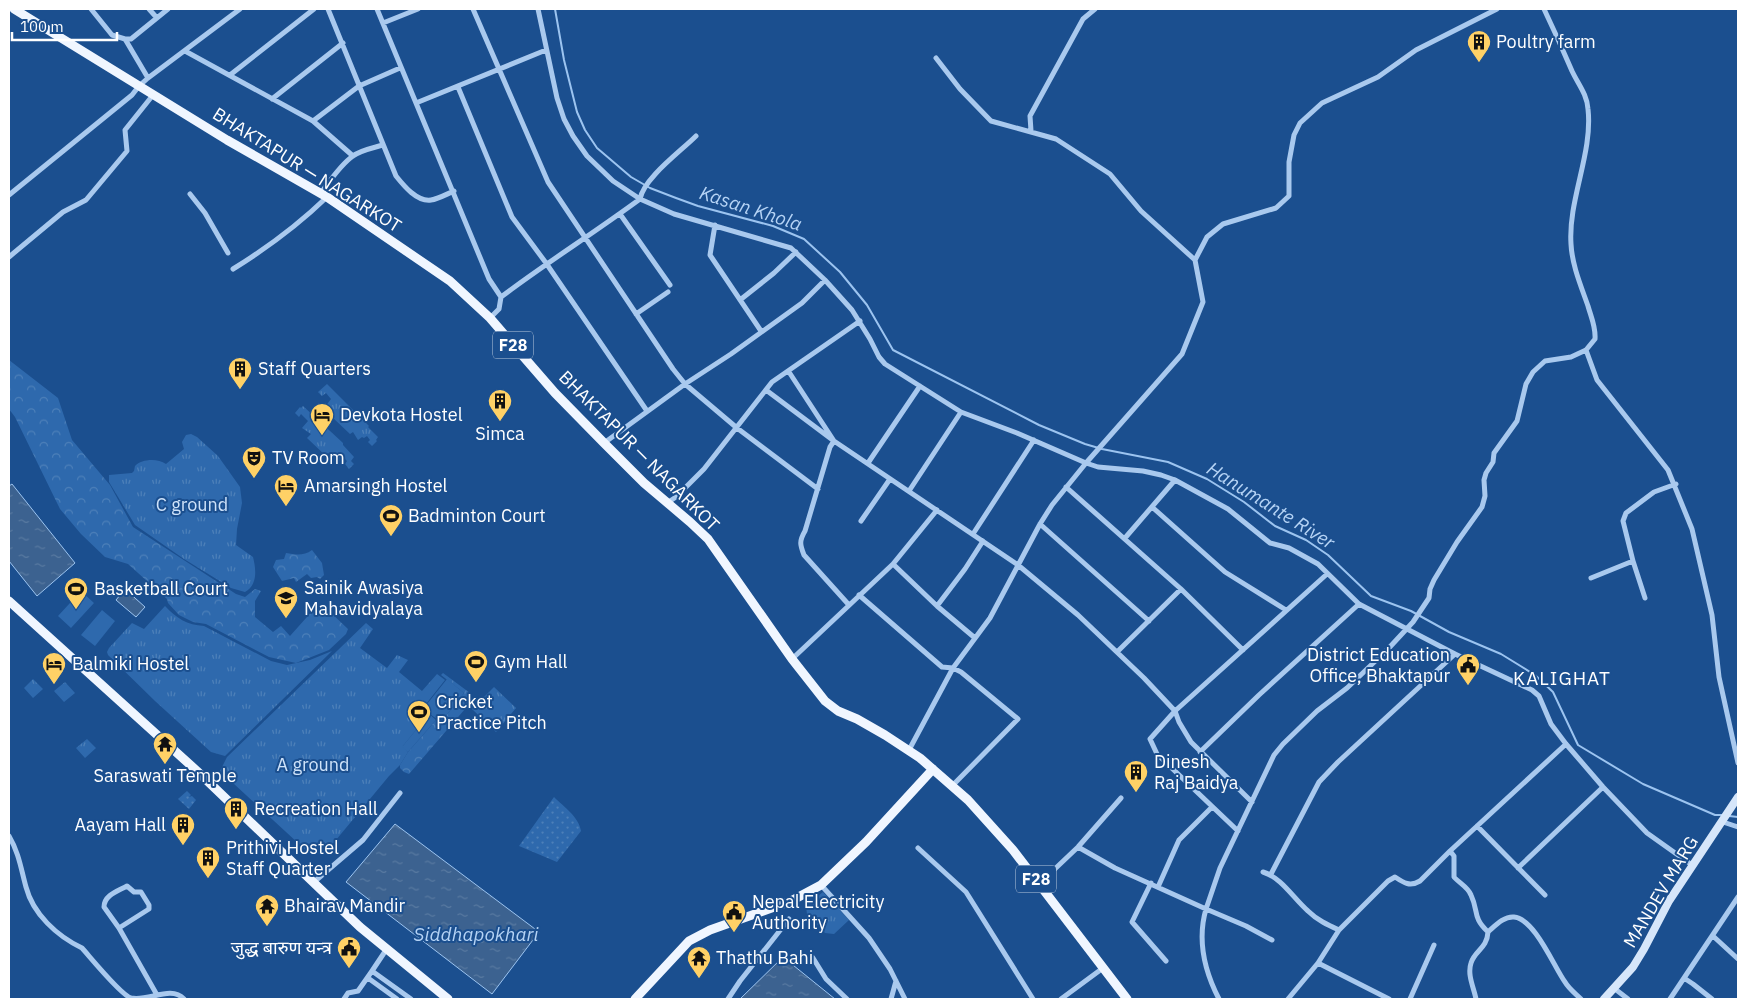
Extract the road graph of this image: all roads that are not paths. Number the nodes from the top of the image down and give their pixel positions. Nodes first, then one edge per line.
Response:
1 (14, 9) edge
2 (91, 9) edge
3 (149, 9) edge
4 (168, 9) edge
5 (240, 9) edge
6 (314, 9) edge
7 (328, 9) edge
8 (377, 9) edge
9 (418, 9) edge
10 (473, 9) edge
11 (538, 9) edge
12 (1095, 9) edge
13 (1497, 9) edge
14 (1544, 9) edge
15 (157, 18) junction
16 (383, 23) junction
17 (125, 39) junction
18 (343, 43) junction
19 (546, 50) junction
20 (185, 51) junction
21 (936, 58) dead end
22 (400, 68) junction
23 (498, 70) junction
24 (230, 75) junction
25 (148, 78) junction
26 (139, 86) junction
27 (360, 86) junction
28 (458, 87) junction
29 (153, 95) junction
30 (272, 99) junction
31 (416, 103) junction
32 (313, 121) junction
33 (1031, 131) junction
34 (696, 136) dead end
35 (383, 145) junction
36 (353, 156) junction
37 (454, 191) junction
38 (190, 194) dead end
39 (9, 195) edge
40 (324, 195) junction
41 (640, 199) junction
42 (620, 214) junction
43 (715, 225) junction
44 (585, 239) junction
45 (796, 252) junction
46 (228, 254) dead end
47 (9, 257) edge
48 (1195, 260) junction
49 (546, 263) junction
50 (233, 269) dead end
51 (825, 280) junction
52 (670, 285) dead end
53 (668, 292) dead end
54 (501, 297) junction
55 (740, 300) junction
56 (636, 314) junction
57 (490, 318) junction
58 (860, 322) junction
59 (761, 331) junction
60 (1586, 350) junction
61 (789, 372) junction
62 (685, 384) junction
63 (920, 386) junction
64 (766, 390) junction
65 (648, 411) junction
66 (961, 412) junction
67 (737, 428) junction
68 (1034, 440) junction
69 (834, 441) junction
70 (604, 443) junction
71 (868, 463) junction
72 (1086, 464) junction
73 (890, 479) junction
74 (1174, 480) junction
75 (1676, 484) junction
76 (1066, 487) junction
77 (818, 489) junction
78 (909, 491) junction
79 (667, 503) junction
80 (1152, 507) junction
81 (937, 510) junction
82 (861, 521) dead end
83 (1040, 524) junction
84 (973, 534) junction
85 (1125, 538) junction
86 (983, 540) junction
87 (1632, 561) junction
88 (893, 564) junction
89 (1018, 565) junction
90 (1327, 574) junction
91 (1591, 578) dead end
92 (1181, 589) junction
93 (859, 595) junction
94 (1645, 598) dead end
95 (9, 601) edge
96 (1359, 604) junction
97 (849, 605) junction
98 (937, 606) junction
99 (1286, 610) junction
100 (1149, 621) junction
101 (1406, 628) junction
102 (975, 638) junction
103 (1243, 650) junction
104 (1117, 652) junction
105 (1455, 654) junction
106 (792, 659) junction
107 (952, 668) junction
108 (1175, 711) junction
109 (1566, 744) junction
110 (909, 750) junction
111 (1200, 752) junction
112 (1738, 763) edge
113 (933, 769) junction
114 (952, 786) junction
115 (1603, 787) junction
116 (400, 793) dead end
117 (1121, 798) dead end
118 (1738, 798) edge
119 (1252, 802) junction
120 (1212, 807) junction
121 (1724, 820) junction
122 (1477, 826) junction
123 (1738, 827) edge
124 (1238, 831) junction
125 (9, 836) edge
126 (1078, 847) junction
127 (918, 848) dead end
128 (1450, 851) junction
129 (1692, 865) junction
130 (1518, 868) junction
131 (1263, 872) dead end
132 (1271, 874) junction
133 (314, 882) junction
134 (1151, 883) junction
135 (1039, 884) junction
136 (821, 885) junction
137 (1158, 887) junction
138 (1545, 895) dead end
139 (1738, 897) edge
140 (1206, 908) junction
141 (789, 919) dead end
142 (118, 928) junction
143 (1339, 930) junction
144 (1488, 932) junction
145 (1713, 936) junction
146 (1272, 940) dead end
147 (1434, 945) dead end
148 (386, 950) junction
149 (813, 958) dead end
150 (1738, 959) edge
151 (1166, 961) dead end
152 (1318, 963) junction
153 (1103, 968) junction
154 (372, 971) junction
155 (368, 978) junction
156 (1684, 978) junction
157 (896, 981) junction
158 (1615, 989) junction
159 (157, 995) junction
160 (184, 999) edge
161 (344, 999) edge
162 (397, 999) edge
163 (411, 999) edge
164 (448, 999) edge
165 (635, 999) edge
166 (728, 999) edge
167 (847, 999) edge
168 (891, 999) edge
169 (905, 999) edge
170 (1033, 999) edge
171 (1061, 999) edge
172 (1127, 999) edge
173 (1219, 999) edge
174 (1288, 999) edge
175 (1389, 999) edge
176 (1410, 999) edge
177 (1476, 999) edge
178 (1581, 999) edge
179 (1604, 999) edge
180 (1628, 999) edge
181 (1670, 999) edge
182 (1712, 999) edge

1 - 26 main road, BHAKTAPUR — NAGARKOT / F28
2 - 17 street
3 - 15 street
4 - 15 street
5 - 20 street
6 - 24 street
7 - 18 street
8 - 16 street
9 - 16 street
10 - 23 street
11 - 19 street
12 - 33 street
13 - 48 street
14 - 60 street
15 - 17 street
16 - 22 street
17 - 25 street
18 - 27 street
18 - 30 street
19 - 23 street
19 - 41 street
20 - 24 street
20 - 25 street
21 - 33 street
22 - 27 street
22 - 31 street
23 - 28 street
23 - 44 street
24 - 30 street
25 - 26 street
26 - 29 main road, BHAKTAPUR — NAGARKOT / F28
26 - 39 street
27 - 32 street
27 - 35 street
28 - 31 street
28 - 49 street
29 - 40 main road, BHAKTAPUR — NAGARKOT / F28
29 - 47 street
30 - 32 street
31 - 37 street
32 - 36 street
33 - 48 street
34 - 41 street
35 - 36 street
35 - 37 street
36 - 40 street
37 - 54 street
38 - 46 street
40 - 50 street
40 - 57 main road, BHAKTAPUR — NAGARKOT / F28
41 - 42 street
41 - 43 street
42 - 44 street
42 - 52 street
43 - 45 street
43 - 55 street
44 - 49 street
44 - 56 street
45 - 51 street
45 - 55 street
48 - 72 street
49 - 54 street
49 - 65 street
51 - 58 street
51 - 59 street
53 - 56 street
54 - 57 street
55 - 59 street
56 - 62 street
57 - 70 main road, BHAKTAPUR — NAGARKOT / F28
58 - 61 street
58 - 63 street
59 - 62 street
60 - 75 street
60 - 101 street
61 - 64 street
61 - 69 street
62 - 65 street
62 - 67 street
63 - 66 street
63 - 71 street
64 - 67 street
64 - 69 street
65 - 70 street
66 - 68 street
66 - 78 street
67 - 77 street
67 - 79 street
68 - 72 street
68 - 84 street
69 - 71 street
69 - 77 street
70 - 79 main road, BHAKTAPUR — NAGARKOT / F28
71 - 73 street
72 - 74 street
72 - 76 street
73 - 78 street
73 - 82 street
74 - 80 street
74 - 90 street
75 - 87 street
75 - 112 street
76 - 83 street
76 - 85 street
77 - 97 street
78 - 81 street
79 - 106 main road, BHAKTAPUR — NAGARKOT / F28
80 - 85 street
80 - 99 street
81 - 84 street
81 - 88 street
83 - 89 street
83 - 100 street
84 - 86 street
85 - 92 street
86 - 89 street
86 - 98 street
87 - 91 street
87 - 94 street
88 - 93 street
88 - 98 street
89 - 102 street
89 - 104 street
90 - 96 street
90 - 99 street
92 - 100 street
92 - 103 street
93 - 97 street
93 - 107 street
95 - 133 main road
96 - 101 street
96 - 111 street
97 - 106 street
98 - 102 street
99 - 103 street
100 - 104 street
101 - 105 street
101 - 119 street
102 - 107 street
103 - 108 street
104 - 108 street
105 - 109 street
105 - 132 street
106 - 110 main road, BHAKTAPUR — NAGARKOT / F28
107 - 110 street
107 - 114 street
108 - 111 street
108 - 120 street
109 - 115 street
109 - 122 street
110 - 113 main road, BHAKTAPUR — NAGARKOT / F28
111 - 119 street
113 - 114 main road, F28
113 - 136 main road
114 - 135 main road, F28
115 - 129 street
115 - 130 street
116 - 133 street
117 - 126 street
118 - 121 main road, MANDEV MARG
119 - 124 street
120 - 124 street
120 - 137 street
121 - 123 street
121 - 129 main road, MANDEV MARG
122 - 128 street
122 - 130 street
124 - 140 street
125 - 159 street
126 - 134 street
126 - 135 street
127 - 170 street
128 - 143 street
128 - 144 street
129 - 158 main road, MANDEV MARG
130 - 138 street
131 - 132 street
132 - 143 street
133 - 148 main road
134 - 137 street
134 - 151 street
135 - 153 main road, F28
136 - 157 street
136 - 165 main road
137 - 140 street
139 - 145 street
140 - 146 street
140 - 173 street
141 - 166 street
142 - 142 street
142 - 159 street
143 - 152 street
144 - 177 street
144 - 178 street
145 - 150 street
145 - 156 street
147 - 176 street
148 - 154 street
148 - 164 main road
149 - 167 street
152 - 174 street
152 - 175 street
153 - 171 street
153 - 172 main road, F28
154 - 155 street
154 - 163 street
155 - 161 street
155 - 162 street
156 - 181 street
156 - 182 street
157 - 168 street
157 - 169 street
158 - 179 main road, MANDEV MARG
158 - 180 street
159 - 160 street

